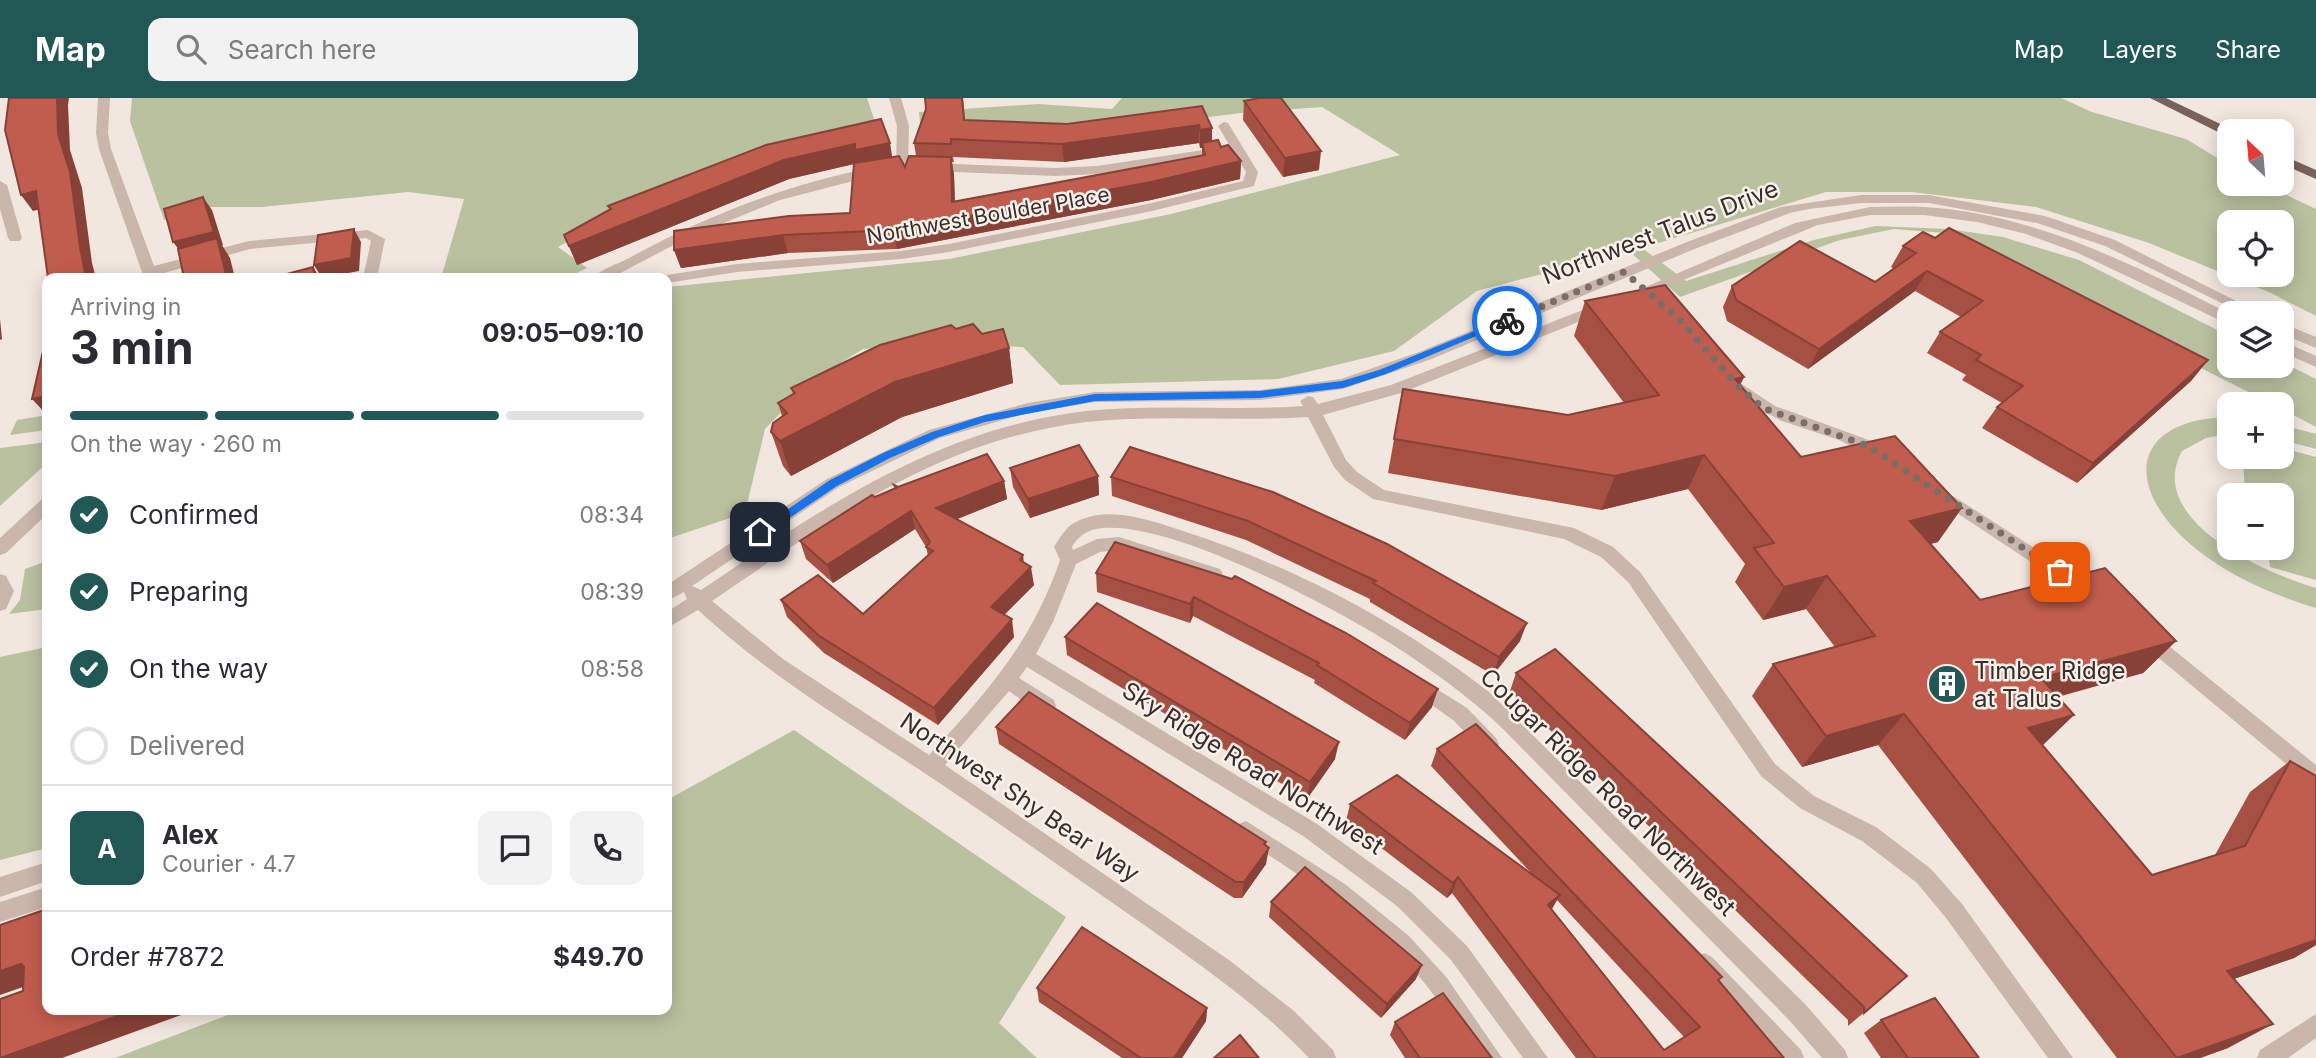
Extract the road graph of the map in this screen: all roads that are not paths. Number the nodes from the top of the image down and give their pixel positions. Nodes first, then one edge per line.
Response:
1 (104, 98) edge
2 (895, 98) edge
3 (2156, 98) edge
4 (1224, 126) dead end
5 (2217, 128) edge
6 (1237, 149) junction
7 (2294, 165) edge
8 (902, 167) junction
9 (2316, 175) edge
10 (0, 186) edge
11 (15, 238) dead end
12 (1624, 272) junction
13 (149, 273) edge
14 (157, 273) edge
15 (371, 273) edge
16 (616, 273) edge
17 (672, 278) edge
18 (1647, 289) junction
19 (2229, 301) edge
20 (1662, 303) edge
21 (2217, 313) edge
22 (2294, 333) edge
23 (2316, 343) edge
24 (2294, 352) edge
25 (2316, 362) edge
26 (1723, 370) edge
27 (1304, 391) junction
28 (1312, 411) junction
29 (1891, 461) edge
30 (1925, 483) edge
31 (42, 509) edge
32 (0, 548) edge
33 (1069, 560) junction
34 (0, 581) edge
35 (1235, 583) edge
36 (675, 589) edge
37 (2099, 600) edge
38 (700, 601) junction
39 (0, 604) edge
40 (672, 618) edge
41 (2139, 631) edge
42 (1027, 657) junction
43 (1401, 675) edge
44 (1009, 681) junction
45 (1068, 718) edge
46 (1506, 761) edge
47 (931, 767) junction
48 (2316, 777) edge
49 (1232, 821) edge
50 (42, 874) edge
51 (0, 887) edge
52 (42, 899) edge
53 (0, 912) edge
54 (1687, 947) edge
55 (2316, 1026) edge
56 (1325, 1058) edge
57 (1491, 1058) edge
58 (1537, 1058) edge
59 (1794, 1058) edge
60 (1837, 1058) edge
61 (2062, 1058) edge
62 (2268, 1058) edge

1 - 13 street
2 - 8 street
3 - 5 main road
4 - 6 street, Northwest Boulder Place
6 - 8 street
6 - 17 street, Northwest Boulder Place
7 - 9 main road
8 - 16 street
10 - 11 street
12 - 18 street
12 - 19 street, Northwest Talus Drive
12 - 27 street, Northwest Talus Drive
14 - 15 street
18 - 20 street
18 - 21 street, Northwest Talus Drive
18 - 28 street, Northwest Talus Drive
22 - 23 street
24 - 25 street
26 - 29 street
27 - 28 street
27 - 36 street, Northwest Talus Drive
28 - 38 street, Northwest Talus Drive
28 - 61 street
30 - 37 street
31 - 32 street
33 - 35 street
33 - 42 street, Cougar Ridge Road Northwest
33 - 60 street, Cougar Ridge Road Northwest
34 - 39 street
36 - 38 street, Northwest Shy Bear Way
38 - 40 street, Northwest Talus Drive
38 - 47 street, Northwest Shy Bear Way
41 - 48 street
42 - 44 street
42 - 58 street, Sky Ridge Road Northwest
43 - 46 street, Cougar Ridge Road Northwest
44 - 45 street
44 - 47 street
47 - 56 street, Northwest Shy Bear Way
49 - 57 street
50 - 51 street
52 - 53 street
54 - 59 street
55 - 62 street

